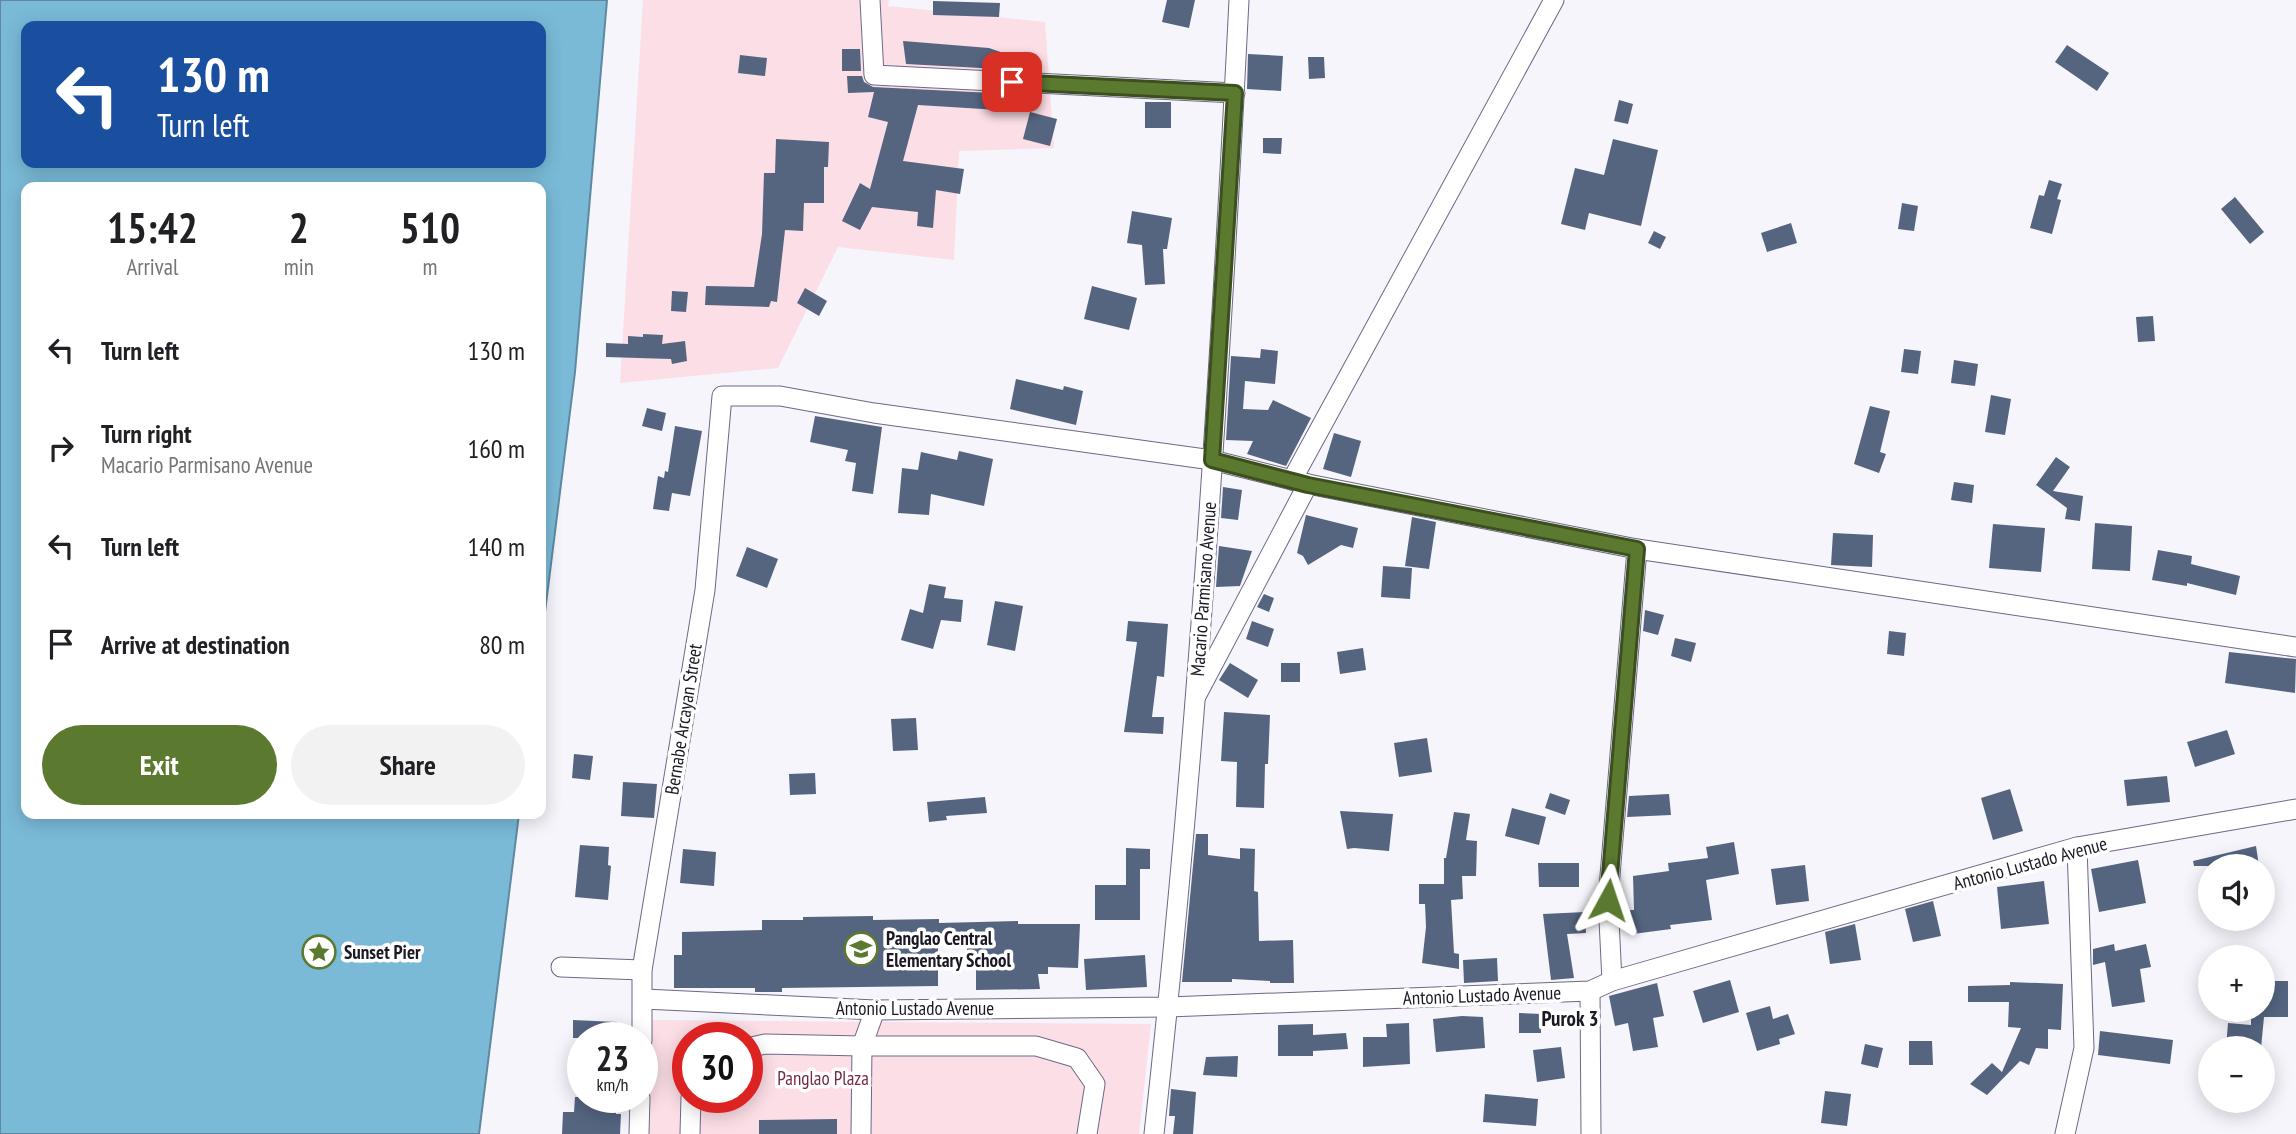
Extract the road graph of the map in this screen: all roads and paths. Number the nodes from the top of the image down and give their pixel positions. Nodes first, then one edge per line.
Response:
1 (870, 0) edge
2 (1240, 0) edge
3 (1554, 0) edge
4 (1235, 93) junction
5 (1212, 460) junction
6 (1300, 482) junction
7 (1637, 549) junction
8 (2296, 647) edge
9 (1196, 696) junction
10 (2296, 809) edge
11 (2077, 847) junction
12 (561, 967) dead end
13 (642, 970) junction
14 (1612, 981) junction
15 (1590, 991) junction
16 (644, 999) junction
17 (1168, 1007) junction
18 (875, 1010) junction
19 (643, 1022) edge
20 (763, 1044) edge
21 (862, 1046) junction
22 (640, 1113) edge
23 (691, 1113) edge
24 (639, 1134) edge
25 (690, 1134) edge
26 (861, 1134) edge
27 (1087, 1134) edge
28 (1154, 1134) edge
29 (1591, 1134) edge
30 (2065, 1134) edge

1 - 4 street
2 - 4 street, Macario Parmisano Avenue
3 - 6 street
4 - 5 street, Macario Parmisano Avenue
5 - 6 street
5 - 9 street, Macario Parmisano Avenue
5 - 13 street, Bernabe Arcayan Street
6 - 7 street
6 - 9 street
7 - 8 street
7 - 14 street
9 - 17 street, Macario Parmisano Avenue
10 - 11 street, Antonio Lustado Avenue
11 - 14 street, Antonio Lustado Avenue
11 - 30 street
12 - 13 street
13 - 16 street, Bernabe Arcayan Street
14 - 15 street, Antonio Lustado Avenue
15 - 17 street, Antonio Lustado Avenue
15 - 29 street
16 - 18 street, Antonio Lustado Avenue
16 - 19 street, Bernabe Arcayan Street
17 - 18 street, Antonio Lustado Avenue
17 - 28 street, Macario Parmisano Avenue
18 - 21 street
20 - 21 street
21 - 26 street
21 - 27 street
22 - 24 street
23 - 25 street

